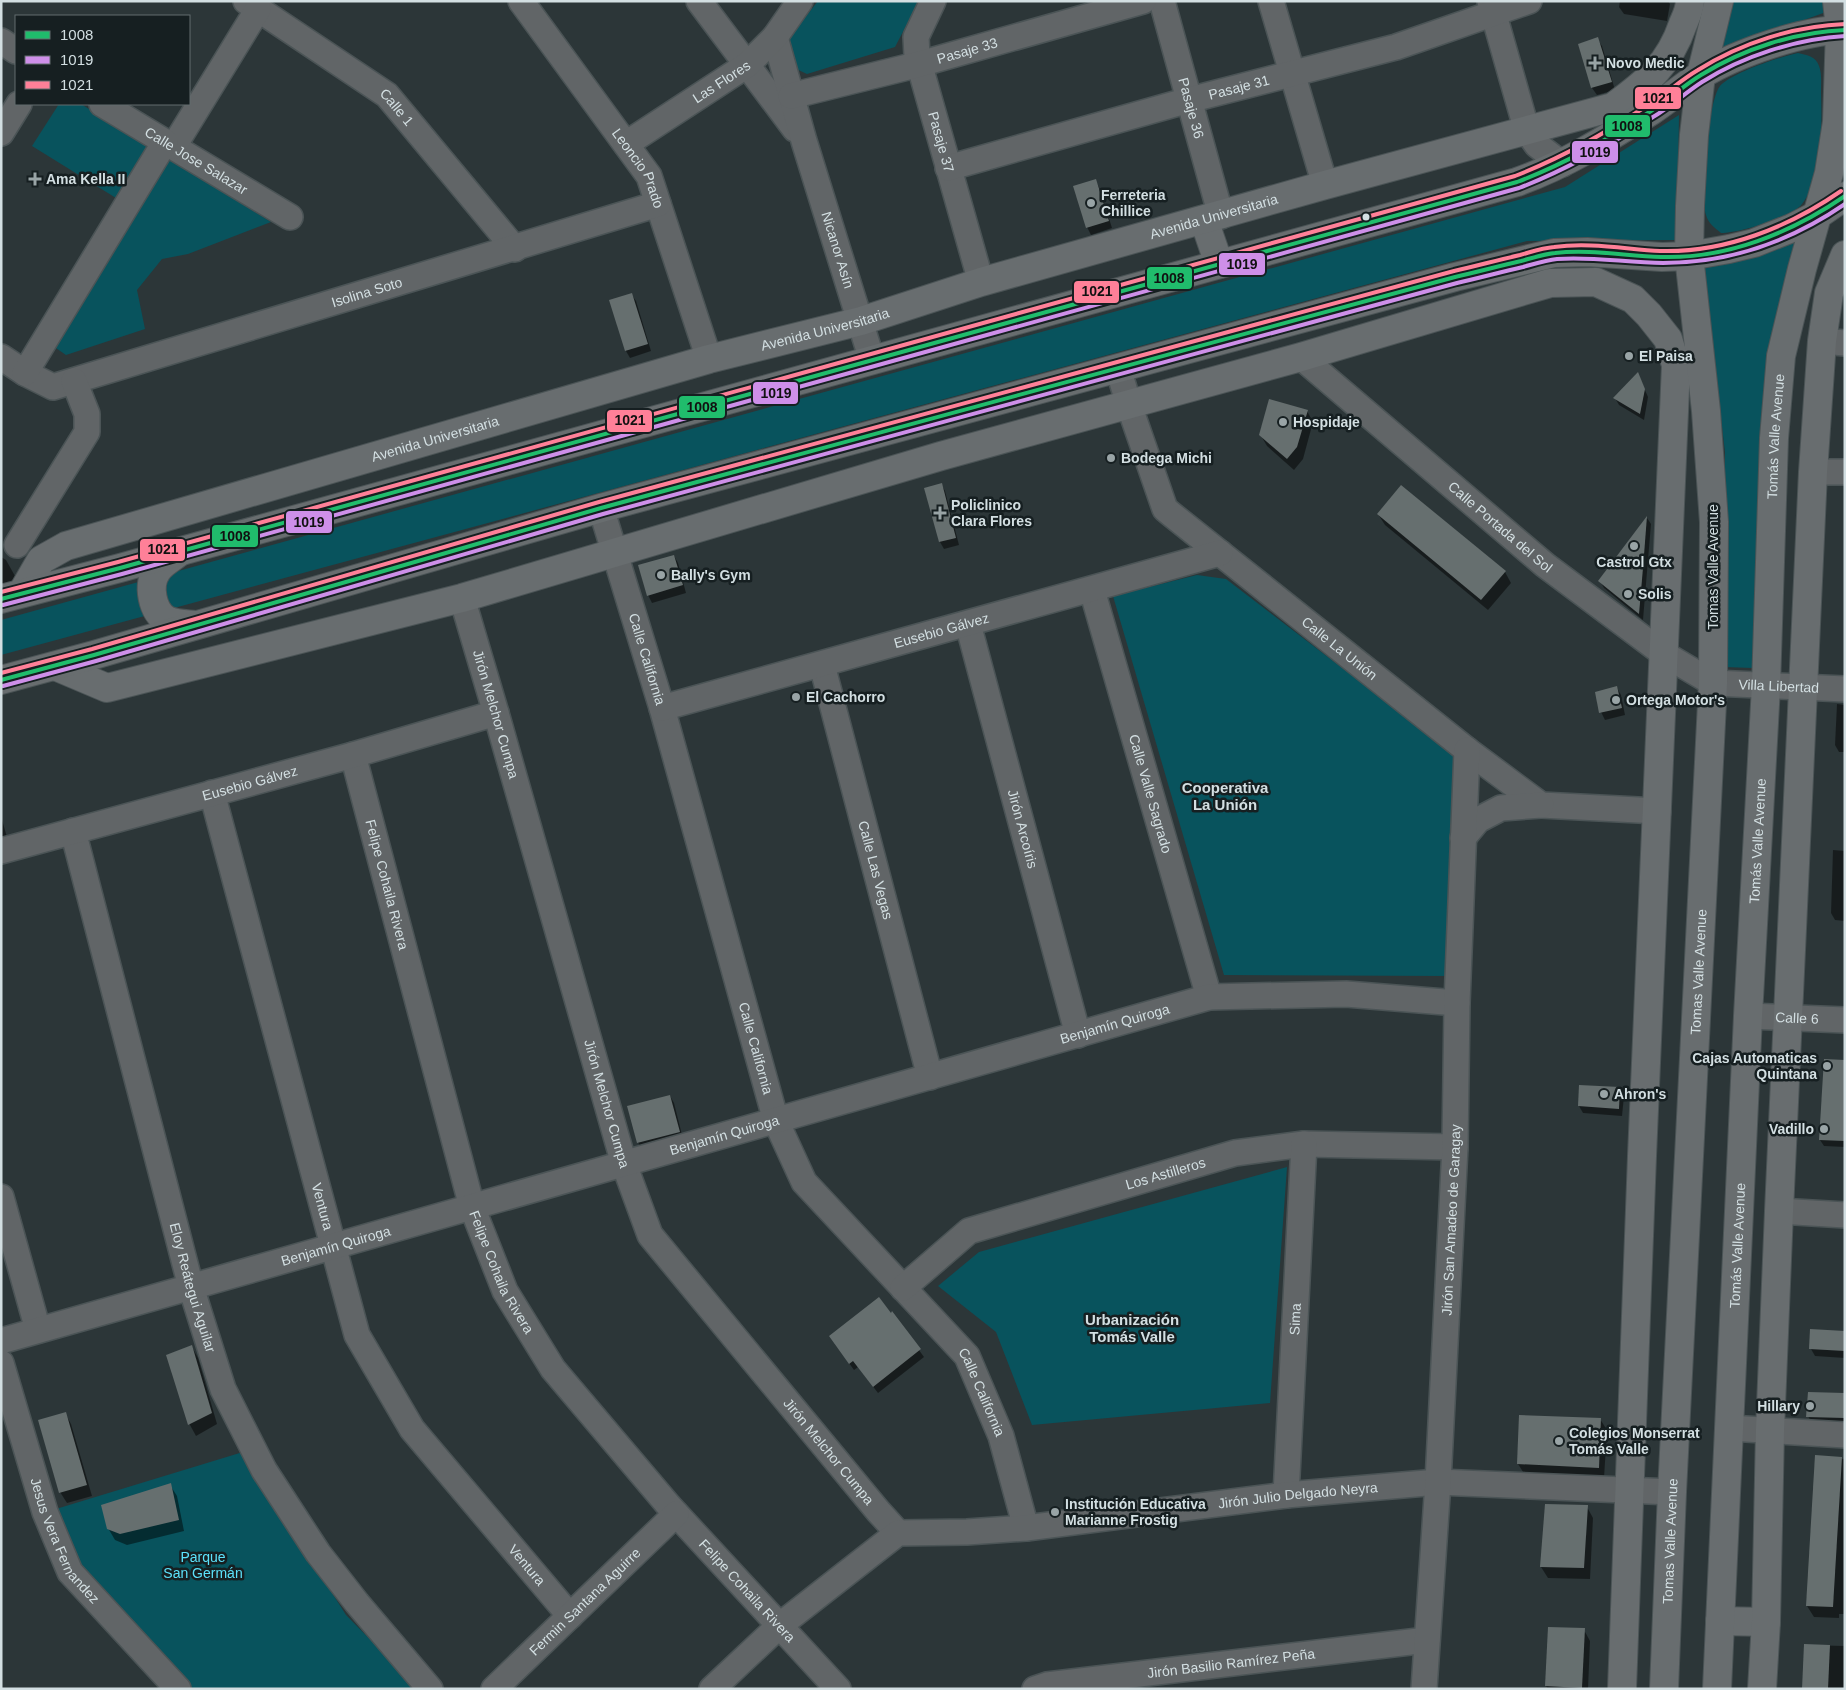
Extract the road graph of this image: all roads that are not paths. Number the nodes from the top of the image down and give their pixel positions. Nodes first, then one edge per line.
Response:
1 (521, 1) edge
2 (699, 1) edge
3 (800, 1) edge
4 (1162, 1) edge
5 (1271, 1) edge
6 (1529, 1) edge
7 (1690, 1) edge
8 (1719, 1) edge
9 (1837, 1) edge
10 (932, 2) edge
11 (1129, 3) edge
12 (252, 5) edge
13 (1492, 7) edge
14 (1842, 30) edge
15 (775, 37) junction
16 (1, 40) edge
17 (15, 50) edge
18 (920, 64) junction
19 (747, 65) junction
20 (1292, 74) junction
21 (1701, 75) junction
22 (791, 96) junction
23 (1189, 100) junction
24 (18, 105) edge
25 (104, 105) edge
26 (1527, 131) junction
27 (1, 132) edge
28 (804, 141) junction
29 (170, 144) junction
30 (626, 144) junction
31 (1562, 164) junction
32 (948, 168) junction
33 (1325, 185) junction
34 (1845, 196) edge
35 (658, 204) junction
36 (1819, 214) junction
37 (290, 217) dead end
38 (1212, 218) junction
39 (515, 248) junction
40 (1845, 255) edge
41 (1689, 256) junction
42 (1219, 264) junction
43 (980, 282) junction
44 (861, 321) junction
45 (1833, 342) edge
46 (1, 357) edge
47 (1301, 357) junction
48 (708, 359) junction
49 (872, 360) junction
50 (1688, 364) junction
51 (1118, 368) junction
52 (25, 373) junction
53 (74, 381) junction
54 (1129, 405) junction
55 (1813, 472) junction
56 (1845, 472) edge
57 (601, 508) junction
58 (1170, 514) junction
59 (9, 540) edge
60 (181, 550) junction
61 (615, 553) junction
62 (1220, 553) junction
63 (41, 560) junction
64 (1183, 564) junction
65 (1092, 590) junction
66 (12, 596) edge
67 (462, 598) junction
68 (968, 624) junction
69 (196, 625) junction
70 (1664, 654) junction
71 (822, 664) junction
72 (55, 666) junction
73 (1, 680) edge
74 (1712, 684) junction
75 (1766, 686) junction
76 (1802, 687) junction
77 (1845, 689) edge
78 (662, 708) junction
79 (496, 713) junction
80 (1467, 750) junction
81 (353, 755) junction
82 (212, 793) junction
83 (1541, 805) junction
84 (1658, 811) junction
85 (74, 831) junction
86 (1463, 838) junction
87 (1, 851) edge
88 (1209, 998) junction
89 (1457, 1003) junction
90 (1748, 1016) junction
91 (1789, 1018) junction
92 (1845, 1020) edge
93 (1078, 1035) junction
94 (930, 1077) junction
95 (776, 1121) junction
96 (1304, 1144) junction
97 (1455, 1147) junction
98 (624, 1164) junction
99 (1, 1197) edge
100 (472, 1207) junction
101 (1779, 1211) junction
102 (1845, 1215) edge
103 (333, 1246) junction
104 (191, 1287) junction
105 (903, 1288) junction
106 (38, 1330) junction
107 (1, 1341) edge
108 (1, 1363) edge
109 (1729, 1428) junction
110 (1770, 1430) junction
111 (1845, 1434) edge
112 (1438, 1482) junction
113 (1631, 1490) junction
114 (1672, 1492) junction
115 (1286, 1495) junction
116 (676, 1514) junction
117 (1026, 1528) junction
118 (898, 1533) junction
119 (570, 1616) junction
120 (1720, 1621) junction
121 (1766, 1622) junction
122 (779, 1626) junction
123 (1427, 1640) junction
124 (1666, 1642) junction
125 (178, 1689) edge
126 (430, 1689) edge
127 (494, 1689) edge
128 (712, 1689) edge
129 (838, 1689) edge
130 (1035, 1689) edge
131 (1424, 1689) edge
132 (1624, 1689) edge
133 (1664, 1689) edge
134 (1717, 1689) edge
135 (1762, 1689) edge

1 - 30 street, Leoncio Prado
2 - 19 street, Nicanor Asín
3 - 15 street, Las Flores
4 - 23 street, Pasaje 36
5 - 20 street
6 - 13 street, Pasaje 31
7 - 26 main road, Avenida Universitaria
8 - 21 main road
9 - 14 main road, Tomás Valle Avenue
10 - 18 street, Pasaje 37
11 - 18 street, Pasaje 33
12 - 29 street
12 - 39 street, Calle 1
13 - 20 street, Pasaje 31
13 - 26 street
14 - 21 main road
14 - 36 main road, Tomás Valle Avenue
15 - 19 street, Las Flores
15 - 22 street, Nicanor Asín
16 - 17 street
18 - 22 street, Pasaje 33
18 - 32 street, Pasaje 37
19 - 28 street, Nicanor Asín
19 - 30 street, Las Flores
20 - 23 street, Pasaje 31
20 - 33 street
21 - 31 main road
21 - 41 main road
22 - 28 street, Nicanor Asín
23 - 32 street, Pasaje 31
23 - 38 street, Pasaje 36
24 - 27 street
25 - 29 street, Calle Jose Salazar
26 - 31 street
26 - 33 main road, Avenida Universitaria
28 - 44 street, Nicanor Asín
29 - 37 street, Calle Jose Salazar
29 - 52 street
30 - 35 street, Leoncio Prado
31 - 42 main road
32 - 43 street, Pasaje 37
33 - 38 main road, Avenida Universitaria
34 - 36 main road
35 - 39 street, Isolina Soto
35 - 48 street, Leoncio Prado
36 - 41 main road
36 - 75 main road, Tomás Valle Avenue
38 - 42 main road
38 - 43 main road, Avenida Universitaria
39 - 53 street, Isolina Soto
40 - 45 main road
41 - 50 main road, Tomas Valle Avenue
41 - 51 main road
42 - 49 main road
43 - 44 main road, Avenida Universitaria
44 - 48 main road, Avenida Universitaria
44 - 49 street, Nicanor Asín
45 - 55 main road
46 - 52 street, Isolina Soto
47 - 50 main road
47 - 54 main road
47 - 70 street, Calle Portada del Sol
48 - 63 main road, Avenida Universitaria
49 - 60 main road
50 - 70 main road
50 - 74 main road, Tomas Valle Avenue
51 - 54 street, Calle La Unión
51 - 57 main road
52 - 53 street, Isolina Soto
53 - 59 street
54 - 58 street, Calle La Unión
54 - 61 main road
55 - 56 street
55 - 76 main road
57 - 61 street, Calle California
57 - 69 main road
58 - 62 street, Calle La Unión
58 - 64 street
59 - 63 street
60 - 66 main road
60 - 69 main road
61 - 67 main road
61 - 78 street, Calle California
62 - 64 street, Eusebio Gálvez
62 - 80 street, Calle La Unión
63 - 66 main road
64 - 65 street, Eusebio Gálvez
65 - 68 street, Eusebio Gálvez
65 - 88 street, Calle Valle Sagrado
67 - 72 main road
67 - 79 street, Jirón Melchor Cumpa
68 - 71 street, Eusebio Gálvez
68 - 93 street, Jirón Arcoíris
69 - 72 main road
70 - 74 street, Calle Portada del Sol
70 - 84 main road
71 - 78 street, Eusebio Gálvez
71 - 94 street, Calle Las Vegas
72 - 73 main road
74 - 75 street, Villa Libertad
74 - 114 main road, Tomas Valle Avenue
75 - 76 street, Villa Libertad
75 - 90 main road, Tomás Valle Avenue
76 - 77 street, Villa Libertad
76 - 91 main road
78 - 95 street, Calle California
79 - 81 street, Eusebio Gálvez
79 - 98 street, Jirón Melchor Cumpa
80 - 83 street, Calle La Unión
80 - 86 street, Jirón San Amadeo de Garagay
81 - 82 street, Eusebio Gálvez
81 - 100 street, Felipe Cohaila Rivera
82 - 85 street, Eusebio Gálvez
82 - 103 street, Ventura
83 - 84 street
83 - 86 street
84 - 113 main road
85 - 87 street, Eusebio Gálvez
85 - 104 street, Eloy Reátegui Aguilar
86 - 89 street, Jirón San Amadeo de Garagay
88 - 89 street, Benjamín Quiroga
88 - 93 street, Benjamín Quiroga
89 - 97 street, Jirón San Amadeo de Garagay
90 - 91 street, Calle 6
90 - 109 main road, Tomás Valle Avenue
91 - 92 street, Calle 6
91 - 101 main road
93 - 94 street, Benjamín Quiroga
94 - 95 street, Benjamín Quiroga
95 - 98 street, Benjamín Quiroga
95 - 105 street, Calle California
96 - 97 street, Los Astilleros
96 - 105 street, Los Astilleros
96 - 115 street, Sima
97 - 112 street, Jirón San Amadeo de Garagay
98 - 100 street, Benjamín Quiroga
98 - 118 street, Jirón Melchor Cumpa
99 - 106 street
100 - 103 street, Benjamín Quiroga
100 - 116 street, Felipe Cohaila Rivera
101 - 102 street
101 - 110 main road
103 - 104 street, Benjamín Quiroga
103 - 119 street, Ventura
104 - 106 street, Benjamín Quiroga
104 - 126 street, Eloy Reátegui Aguilar
105 - 117 street, Calle California
106 - 107 street, Benjamín Quiroga
108 - 125 street, Jesus Vera Fernandez
109 - 110 street
109 - 120 main road, Tomás Valle Avenue
110 - 111 street
110 - 121 main road
112 - 113 street, Jirón Julio Delgado Neyra
112 - 115 street, Jirón Julio Delgado Neyra
112 - 123 street, Jirón San Amadeo de Garagay
113 - 114 street, Jirón Julio Delgado Neyra
113 - 132 main road
114 - 124 main road, Tomas Valle Avenue
115 - 117 street, Jirón Julio Delgado Neyra
116 - 119 street, Fermin Santana Aguirre
116 - 122 street, Felipe Cohaila Rivera
117 - 118 street, Jirón Julio Delgado Neyra
118 - 122 street
119 - 127 street, Fermin Santana Aguirre
120 - 121 main road
120 - 134 main road, Tomás Valle Avenue
121 - 135 main road
122 - 128 street
122 - 129 street, Felipe Cohaila Rivera
123 - 130 street, Jirón Basilio Ramírez Peña
123 - 131 street, Jirón San Amadeo de Garagay
124 - 132 main road
124 - 133 main road, Tomas Valle Avenue

